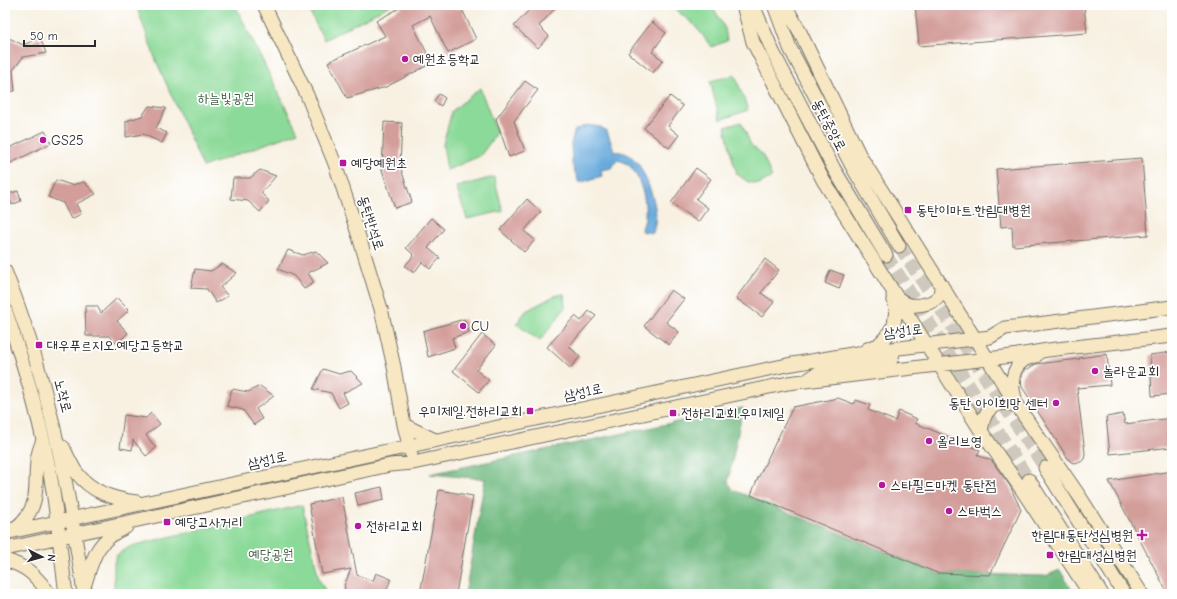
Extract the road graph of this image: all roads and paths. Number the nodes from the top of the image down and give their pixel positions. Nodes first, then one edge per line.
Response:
1 (264, 5) edge
2 (743, 5) edge
3 (753, 5) edge
4 (774, 5) edge
5 (785, 5) edge
6 (899, 246) tunnel mouth
7 (886, 256) tunnel mouth
8 (5, 271) edge
9 (941, 284) junction
10 (894, 293) junction
11 (1172, 307) edge
12 (5, 309) edge
13 (1172, 336) edge
14 (975, 339) junction
15 (926, 344) junction
16 (887, 350) junction
17 (1048, 350) junction
18 (858, 353) junction
19 (987, 359) junction
20 (938, 365) junction
21 (808, 380) junction
22 (1018, 407) junction
23 (404, 424) junction
24 (981, 431) junction
25 (57, 436) junction
26 (43, 440) junction
27 (435, 440) junction
28 (409, 446) junction
29 (413, 463) junction
30 (63, 467) junction
31 (1045, 468) tunnel mouth
32 (49, 470) junction
33 (1029, 480) tunnel mouth
34 (144, 503) junction
35 (148, 518) junction
36 (72, 519) junction
37 (57, 522) junction
38 (5, 533) edge
39 (74, 534) junction
40 (59, 537) junction
41 (5, 549) edge
42 (5, 560) edge
43 (80, 569) junction
44 (63, 570) junction
45 (83, 592) edge
46 (50, 594) edge
47 (66, 594) edge
48 (1090, 594) edge
49 (1102, 594) edge
50 (1124, 594) edge
51 (1142, 594) edge

1 - 23 street, 동탄반석로
2 - 10 street
3 - 7 street, 동탄중앙로
4 - 6 street
5 - 9 street
8 - 25 street, 노작로
9 - 10 street
9 - 14 street
10 - 15 street
10 - 18 street
11 - 14 street, 삼성1로
12 - 26 street
13 - 17 street
14 - 15 street, 삼성1로
14 - 19 street
15 - 16 street, 삼성1로
15 - 20 street
16 - 18 street, 삼성1로
16 - 21 street
17 - 19 street
17 - 22 street
18 - 27 street, 삼성1로
19 - 20 street
19 - 22 street
20 - 21 street
20 - 24 street
21 - 29 street
22 - 24 street
22 - 51 street
23 - 27 street
23 - 28 street, 동탄반석로
24 - 48 street
25 - 30 street, 노작로
25 - 34 street
26 - 32 street
26 - 38 street
27 - 28 street, 삼성1로
28 - 29 street, 동탄반석로
28 - 34 street, 삼성1로
29 - 35 street
30 - 32 street
30 - 36 street, 노작로
31 - 50 street
32 - 37 street
33 - 49 street
34 - 36 street, 삼성1로
35 - 39 street
35 - 45 street
36 - 37 street, 삼성1로
36 - 39 street, 노작로
37 - 38 street, 삼성1로
37 - 40 street
39 - 40 street
39 - 43 street, 노작로
40 - 41 street
40 - 44 street
42 - 46 street
43 - 44 street
43 - 45 street, 노작로
44 - 47 street

